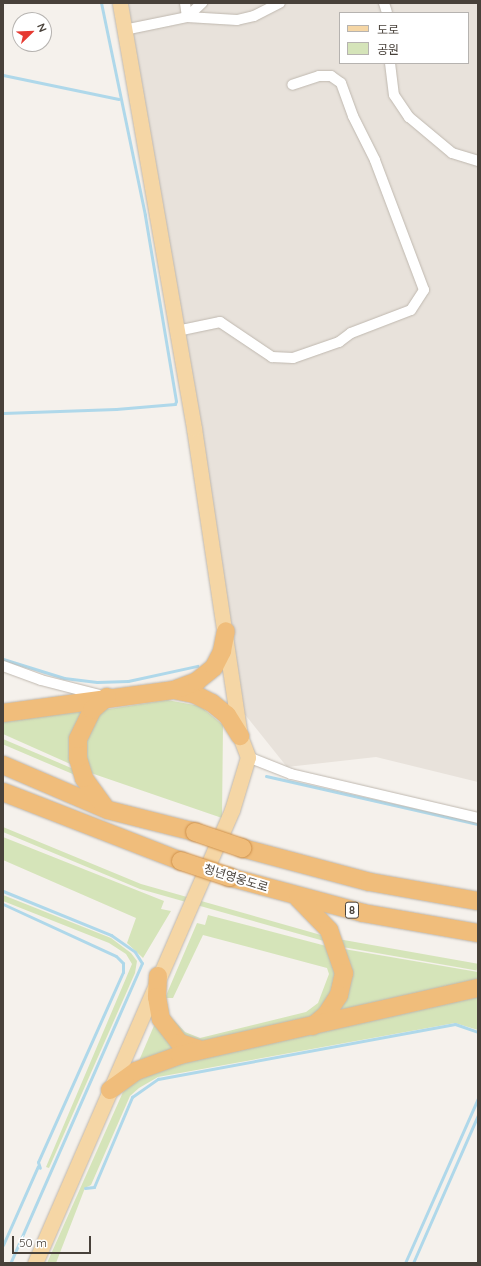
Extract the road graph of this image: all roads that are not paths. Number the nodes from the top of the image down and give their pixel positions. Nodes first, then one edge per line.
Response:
1 (120, 3) edge
2 (185, 3) edge
3 (202, 3) edge
4 (280, 3) edge
5 (187, 17) junction
6 (124, 30) junction
7 (390, 64) edge
8 (292, 85) dead end
9 (478, 161) edge
10 (177, 331) junction
11 (226, 631) junction
12 (3, 666) edge
13 (174, 690) junction
14 (107, 697) junction
15 (3, 713) edge
16 (240, 736) junction
17 (248, 757) junction
18 (3, 765) edge
19 (3, 792) edge
20 (108, 810) junction
21 (478, 818) edge
22 (297, 897) junction
23 (478, 901) edge
24 (478, 933) edge
25 (158, 976) junction
26 (478, 988) edge
27 (312, 1026) junction
28 (206, 1051) junction
29 (110, 1090) junction
30 (35, 1263) edge

1 - 6 main road
2 - 5 street
3 - 5 street
4 - 5 street
5 - 6 street
6 - 10 main road
7 - 9 street
8 - 10 street
10 - 11 main road
11 - 13 highway
11 - 16 main road
12 - 14 street
13 - 14 highway
13 - 16 highway
14 - 15 highway
14 - 20 highway
16 - 17 main road
17 - 21 street
17 - 25 main road
18 - 20 highway
19 - 22 highway, 청년영웅도로 / 8, bridge
20 - 23 highway, bridge
22 - 24 highway, 청년영웅도로 / 8
22 - 27 highway
25 - 28 highway
25 - 29 main road
26 - 27 highway
27 - 28 highway
28 - 29 highway
29 - 30 main road

